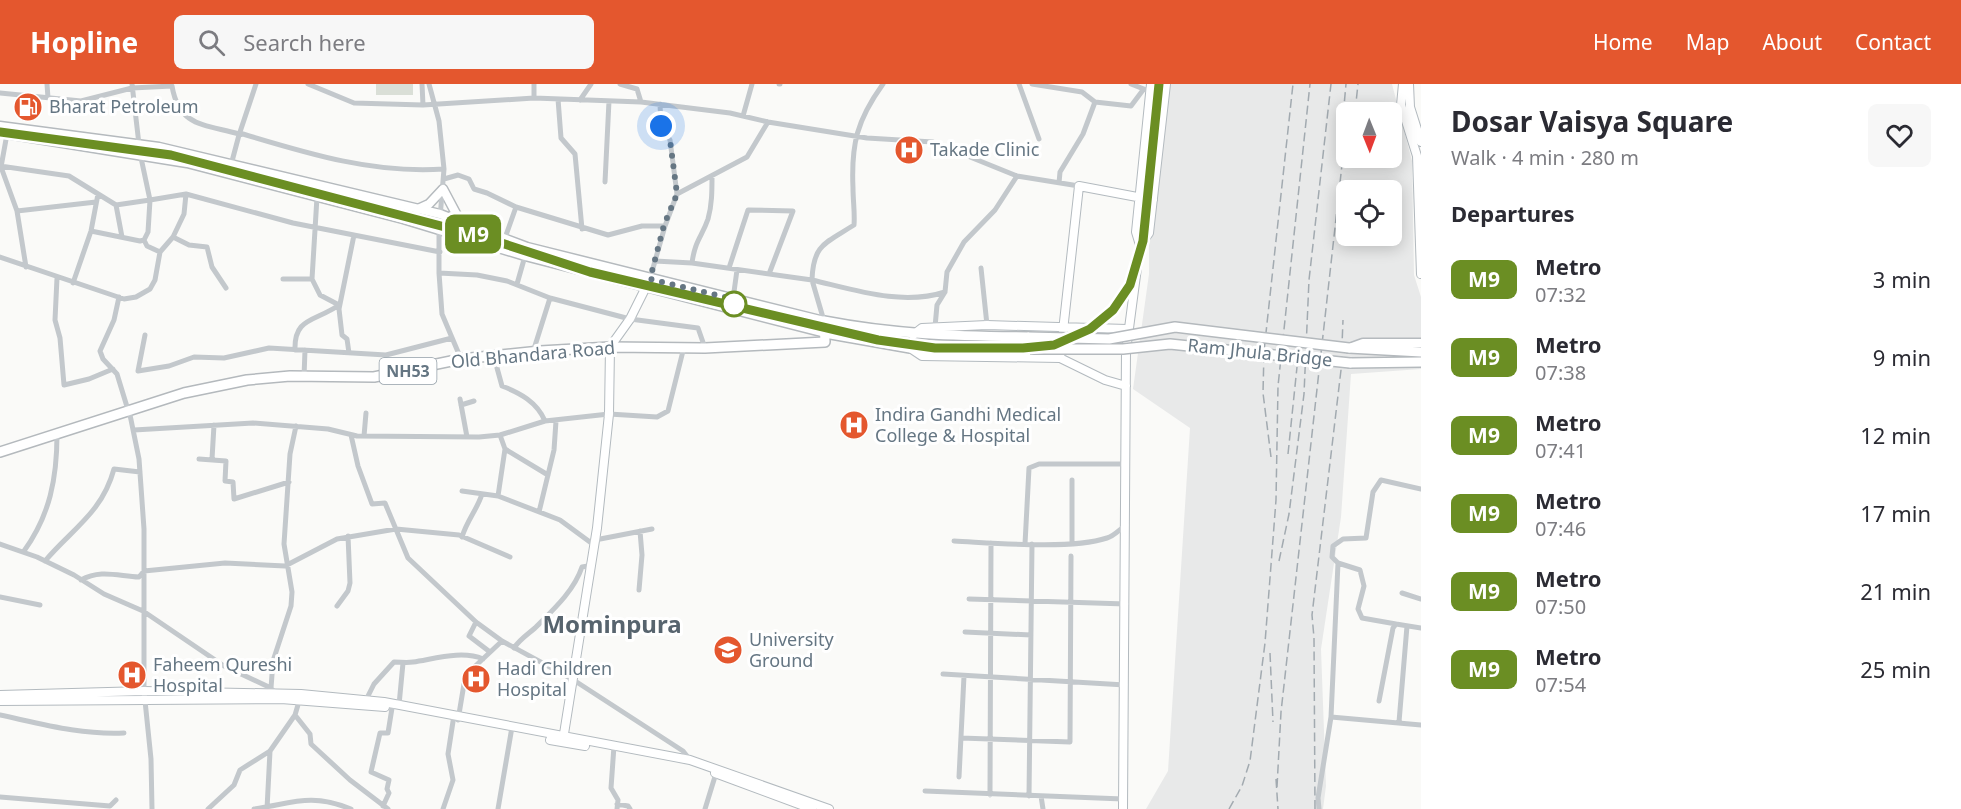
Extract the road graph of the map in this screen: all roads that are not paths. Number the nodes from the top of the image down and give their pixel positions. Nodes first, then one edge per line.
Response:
1 (46, 84) edge
2 (256, 84) edge
3 (308, 84) edge
4 (422, 84) edge
5 (429, 84) edge
6 (534, 84) edge
7 (591, 84) edge
8 (620, 84) edge
9 (644, 84) edge
10 (752, 84) edge
11 (883, 84) edge
12 (1019, 84) edge
13 (1032, 84) edge
14 (1131, 84) edge
15 (1151, 84) edge
16 (1166, 84) edge
17 (1402, 84) edge
18 (1409, 84) edge
19 (172, 85) edge
20 (132, 86) edge
21 (638, 91) junction
22 (1147, 92) junction
23 (0, 93) edge
24 (1164, 97) junction
25 (48, 98) junction
26 (534, 98) junction
27 (558, 99) junction
28 (580, 100) junction
29 (609, 101) junction
30 (641, 102) junction
31 (1095, 102) junction
32 (660, 104) junction
33 (423, 105) junction
34 (433, 105) junction
35 (743, 116) junction
36 (768, 122) junction
37 (0, 126) edge
38 (3, 133) edge
39 (239, 135) junction
40 (856, 135) junction
41 (1039, 139) dead end
42 (1421, 142) edge
43 (140, 143) junction
44 (140, 153) junction
45 (231, 165) junction
46 (1, 167) edge
47 (444, 170) junction
48 (712, 176) junction
49 (1017, 176) junction
50 (444, 179) junction
51 (605, 182) dead end
52 (1059, 183) junction
53 (1079, 186) junction
54 (443, 189) junction
55 (98, 194) junction
56 (186, 194) junction
57 (677, 194) junction
58 (1139, 196) junction
59 (317, 197) junction
60 (150, 200) junction
61 (1153, 200) junction
62 (96, 202) junction
63 (116, 205) junction
64 (516, 207) junction
65 (417, 209) junction
66 (17, 211) junction
67 (440, 214) junction
68 (461, 222) junction
69 (664, 225) junction
70 (316, 227) junction
71 (582, 229) junction
72 (438, 230) junction
73 (91, 231) junction
74 (354, 235) junction
75 (122, 237) junction
76 (173, 237) junction
77 (505, 238) junction
78 (144, 240) junction
79 (1140, 244) junction
80 (160, 252) junction
81 (440, 252) junction
82 (525, 256) junction
83 (0, 257) edge
84 (656, 261) junction
85 (692, 262) junction
86 (26, 267) junction
87 (729, 268) junction
88 (981, 268) dead end
89 (737, 270) junction
90 (438, 273) junction
91 (769, 274) junction
92 (1421, 274) edge
93 (57, 278) junction
94 (283, 279) dead end
95 (312, 279) junction
96 (812, 280) junction
97 (73, 283) junction
98 (647, 283) junction
99 (517, 284) junction
100 (226, 288) dead end
101 (945, 292) junction
102 (119, 297) junction
103 (550, 298) junction
104 (733, 299) junction
105 (339, 305) junction
106 (630, 319) junction
107 (824, 321) junction
108 (987, 325) junction
109 (1064, 326) junction
110 (935, 327) junction
111 (1127, 329) junction
112 (145, 335) dead end
113 (914, 335) junction
114 (452, 338) junction
115 (825, 338) junction
116 (1421, 344) edge
117 (610, 347) junction
118 (684, 347) junction
119 (705, 348) junction
120 (915, 348) junction
121 (1349, 348) junction
122 (295, 350) junction
123 (305, 350) junction
124 (533, 352) junction
125 (1421, 352) edge
126 (349, 353) junction
127 (494, 357) junction
128 (1060, 358) junction
129 (461, 359) junction
130 (1421, 362) edge
131 (113, 369) junction
132 (304, 377) junction
133 (1126, 386) junction
134 (474, 401) dead end
135 (128, 410) junction
136 (366, 413) dead end
137 (609, 414) junction
138 (545, 421) junction
139 (556, 421) junction
140 (214, 425) junction
141 (296, 426) junction
142 (134, 430) junction
143 (57, 434) junction
144 (351, 435) junction
145 (500, 435) junction
146 (364, 436) junction
147 (467, 437) junction
148 (505, 449) junction
149 (0, 452) edge
150 (199, 459) dead end
151 (212, 459) junction
152 (1126, 464) junction
153 (140, 472) junction
154 (548, 476) junction
155 (1072, 480) dead end
156 (289, 482) junction
157 (1421, 489) edge
158 (462, 491) dead end
159 (482, 494) junction
160 (498, 496) junction
161 (539, 512) junction
162 (1126, 525) junction
163 (396, 529) junction
164 (652, 529) dead end
165 (640, 531) junction
166 (348, 536) junction
167 (462, 537) junction
168 (954, 541) dead end
169 (595, 542) junction
170 (1072, 542) junction
171 (0, 543) edge
172 (991, 543) junction
173 (1029, 544) junction
174 (24, 551) junction
175 (1071, 556) dead end
176 (510, 557) dead end
177 (592, 559) junction
178 (45, 561) junction
179 (290, 563) junction
180 (1338, 563) junction
181 (144, 571) junction
182 (81, 580) junction
183 (639, 590) dead end
184 (1402, 593) dead end
185 (0, 597) edge
186 (969, 599) dead end
187 (1421, 599) edge
188 (991, 600) junction
189 (1031, 601) junction
190 (1071, 602) junction
191 (1126, 604) junction
192 (40, 605) dead end
193 (337, 606) dead end
194 (143, 611) junction
195 (476, 622) junction
196 (1396, 624) junction
197 (1407, 626) junction
198 (1421, 628) edge
199 (965, 632) dead end
200 (991, 633) junction
201 (1031, 635) junction
202 (502, 641) junction
203 (514, 648) junction
204 (490, 651) junction
205 (483, 659) junction
206 (403, 663) junction
207 (943, 674) dead end
208 (964, 676) junction
209 (991, 677) junction
210 (572, 679) junction
211 (1031, 679) junction
212 (1070, 682) junction
213 (1125, 685) junction
214 (144, 694) junction
215 (276, 694) junction
216 (0, 695) edge
217 (301, 697) junction
218 (366, 700) junction
219 (0, 701) edge
220 (1379, 701) dead end
221 (395, 706) junction
222 (0, 714) edge
223 (295, 715) junction
224 (1331, 717) junction
225 (456, 718) junction
226 (1399, 722) junction
227 (1421, 724) edge
228 (511, 729) junction
229 (124, 733) dead end
230 (961, 738) junction
231 (990, 738) junction
232 (563, 740) junction
233 (1030, 740) junction
234 (614, 749) junction
235 (270, 751) junction
236 (690, 760) junction
237 (717, 771) junction
238 (959, 777) dead end
239 (925, 791) dead end
240 (990, 795) junction
241 (1029, 796) junction
242 (1041, 796) junction
243 (0, 797) edge
244 (1124, 799) junction
245 (116, 800) dead end
246 (33, 801) junction
247 (791, 805) edge
248 (76, 806) edge
249 (103, 807) edge
250 (386, 807) edge
251 (617, 807) edge
252 (266, 808) edge
253 (36, 809) edge
254 (152, 809) edge
255 (208, 809) edge
256 (254, 809) edge
257 (351, 809) edge
258 (443, 809) edge
259 (498, 809) edge
260 (630, 809) edge
261 (705, 809) edge
262 (812, 809) edge
263 (827, 809) edge
264 (1042, 809) edge
265 (1123, 809) edge
266 (1319, 809) edge

1 - 25 street
2 - 39 street
3 - 33 street
4 - 33 street
5 - 34 street
6 - 26 street
7 - 28 street
8 - 21 street
9 - 21 street
10 - 35 street
11 - 40 street
12 - 41 street
13 - 31 street
14 - 22 street
15 - 22 main road
16 - 24 main road
17 - 92 main road
18 - 42 main road
19 - 20 street
19 - 39 street
20 - 25 street
20 - 43 street
21 - 30 street
22 - 24 street
22 - 31 street
22 - 58 main road
23 - 25 street
24 - 61 main road
26 - 27 street
26 - 34 street
27 - 28 street
27 - 71 street
28 - 29 street
29 - 30 street
29 - 51 street
30 - 32 street
31 - 52 street
32 - 35 street
32 - 57 street
33 - 34 street
34 - 47 street
35 - 36 street
36 - 40 street
36 - 48 street
37 - 43 main road
38 - 44 main road
38 - 46 street
39 - 45 street
39 - 47 street
40 - 49 street
40 - 96 street
43 - 44 street
43 - 45 main road
44 - 59 main road
44 - 60 street
45 - 65 main road
46 - 55 street
46 - 66 street
47 - 50 street
48 - 57 street
48 - 85 street
49 - 52 street
49 - 101 street
50 - 54 street
50 - 64 street
52 - 53 street
53 - 58 main road
53 - 109 main road
54 - 65 main road
54 - 67 street
54 - 68 main road
55 - 62 street
55 - 63 street
56 - 60 street
56 - 70 street
56 - 76 street
57 - 69 street
58 - 61 main road
58 - 79 main road
59 - 70 street
59 - 72 main road
60 - 63 street
60 - 78 street
61 - 79 main road
62 - 66 street
62 - 73 street
63 - 75 street
64 - 71 street
64 - 77 street
65 - 67 main road
66 - 86 street
67 - 68 main road
67 - 72 street
68 - 77 main road
69 - 71 street
69 - 84 street
70 - 74 street
70 - 95 street
72 - 81 street
72 - 82 main road
73 - 75 street
73 - 97 street
74 - 81 street
74 - 105 street
75 - 78 street
76 - 80 street
76 - 100 street
77 - 98 main road
78 - 80 street
79 - 111 main road
80 - 102 street
81 - 90 street
82 - 98 main road
82 - 99 street
83 - 86 street
84 - 85 street
84 - 98 street
85 - 87 street
86 - 93 street
87 - 89 street
87 - 91 street
88 - 108 street
89 - 91 street
89 - 104 street
90 - 99 street
90 - 114 street
91 - 96 street
93 - 97 street
93 - 131 street
94 - 95 street
95 - 105 street
96 - 101 street
96 - 107 street
97 - 102 street
98 - 104 main road
98 - 106 main road
98 - 115 main road
99 - 103 street
101 - 110 street
102 - 131 street
103 - 106 street
103 - 124 street
104 - 107 main road
105 - 122 street
105 - 126 street
106 - 117 main road
106 - 119 street
107 - 113 highway, Ram Jhula Bridge
107 - 115 highway
108 - 109 main road
108 - 110 main road
109 - 111 main road
109 - 128 main road
110 - 113 main road
111 - 133 main road
112 - 122 street
113 - 121 highway, Ram Jhula Bridge, bridge
114 - 126 street
114 - 129 street
115 - 119 highway, Old Bhandara Road / NH53
115 - 120 highway, NH53
116 - 121 main road
117 - 118 highway, Old Bhandara Road / NH53
117 - 124 highway, Old Bhandara Road / NH53
117 - 137 main road
118 - 119 highway, Old Bhandara Road / NH53
118 - 137 street
120 - 128 main road
120 - 130 highway, Ram Jhula Bridge / NH53, bridge
121 - 125 highway, Ram Jhula Bridge
122 - 123 street
123 - 126 street
123 - 132 street
124 - 127 highway, Old Bhandara Road / NH53
127 - 129 highway, Old Bhandara Road / NH53
127 - 138 street
128 - 133 main road
129 - 132 highway, Old Bhandara Road / NH53
131 - 135 street
132 - 135 highway, Old Bhandara Road / NH53
133 - 152 main road
134 - 147 street
135 - 142 street
135 - 143 highway, Old Bhandara Road / NH53
136 - 146 street
137 - 139 street
137 - 169 main road
138 - 139 street
138 - 145 street
139 - 154 street
140 - 141 street
140 - 142 street
140 - 151 street
141 - 144 street
141 - 156 street
142 - 153 street
143 - 149 highway, Old Bhandara Road / NH53
143 - 174 street
144 - 146 street
144 - 163 street
145 - 147 street
145 - 148 street
146 - 147 street
148 - 154 street
148 - 160 street
150 - 151 street
151 - 156 street
152 - 162 main road
152 - 173 street
153 - 178 street
153 - 181 street
154 - 161 street
155 - 170 street
156 - 179 street
157 - 180 street
158 - 159 street
159 - 160 street
159 - 167 street
160 - 161 street
161 - 169 street
162 - 170 street
162 - 191 main road
163 - 166 street
163 - 167 street
163 - 195 street
164 - 165 street
165 - 169 street
165 - 183 street
166 - 179 street
166 - 193 street
167 - 176 street
168 - 172 street
169 - 177 main road
170 - 173 street
171 - 174 street
172 - 173 street
172 - 188 street
173 - 189 street
174 - 178 street
175 - 190 street
177 - 203 street
177 - 210 main road
178 - 182 street
179 - 181 street
179 - 215 street
180 - 196 street
180 - 224 street
181 - 182 street
181 - 194 street
182 - 194 street
184 - 187 street
185 - 192 street
186 - 188 street
188 - 189 street
188 - 200 street
189 - 190 street
189 - 201 street
190 - 191 street
190 - 212 street
191 - 213 main road
194 - 214 street
194 - 215 street
195 - 202 street
195 - 204 street
196 - 197 street
196 - 220 street
197 - 198 street
197 - 226 street
199 - 200 street
200 - 201 street
200 - 209 street
201 - 211 street
202 - 203 street
202 - 204 street
203 - 210 street
204 - 205 street
205 - 206 street
205 - 225 street
206 - 218 street
206 - 221 street
207 - 208 street
208 - 209 street
208 - 230 street
209 - 211 street
209 - 231 street
210 - 232 main road
210 - 236 street
211 - 212 street
211 - 233 street
212 - 213 street
212 - 233 street
213 - 244 main road
214 - 215 main road
214 - 216 main road
214 - 219 main road
214 - 254 street
215 - 217 main road
217 - 218 main road
217 - 221 main road
217 - 223 street
218 - 221 main road
221 - 225 main road
221 - 250 street
222 - 229 street
223 - 235 street
223 - 250 street
224 - 226 street
224 - 266 street
225 - 228 main road
225 - 258 street
226 - 227 street
228 - 232 main road
228 - 259 street
230 - 231 street
230 - 238 street
231 - 233 street
231 - 240 street
232 - 234 main road
233 - 241 street
234 - 236 main road
234 - 237 main road
234 - 251 street
235 - 252 street
235 - 255 street
236 - 237 main road
237 - 247 main road
237 - 261 street
237 - 263 main road
239 - 240 street
240 - 241 street
241 - 242 street
242 - 244 street
242 - 264 street
243 - 246 street
244 - 265 main road
245 - 249 street
246 - 248 street
246 - 253 street
247 - 262 main road
248 - 249 street
251 - 260 street
252 - 256 street
252 - 257 street

